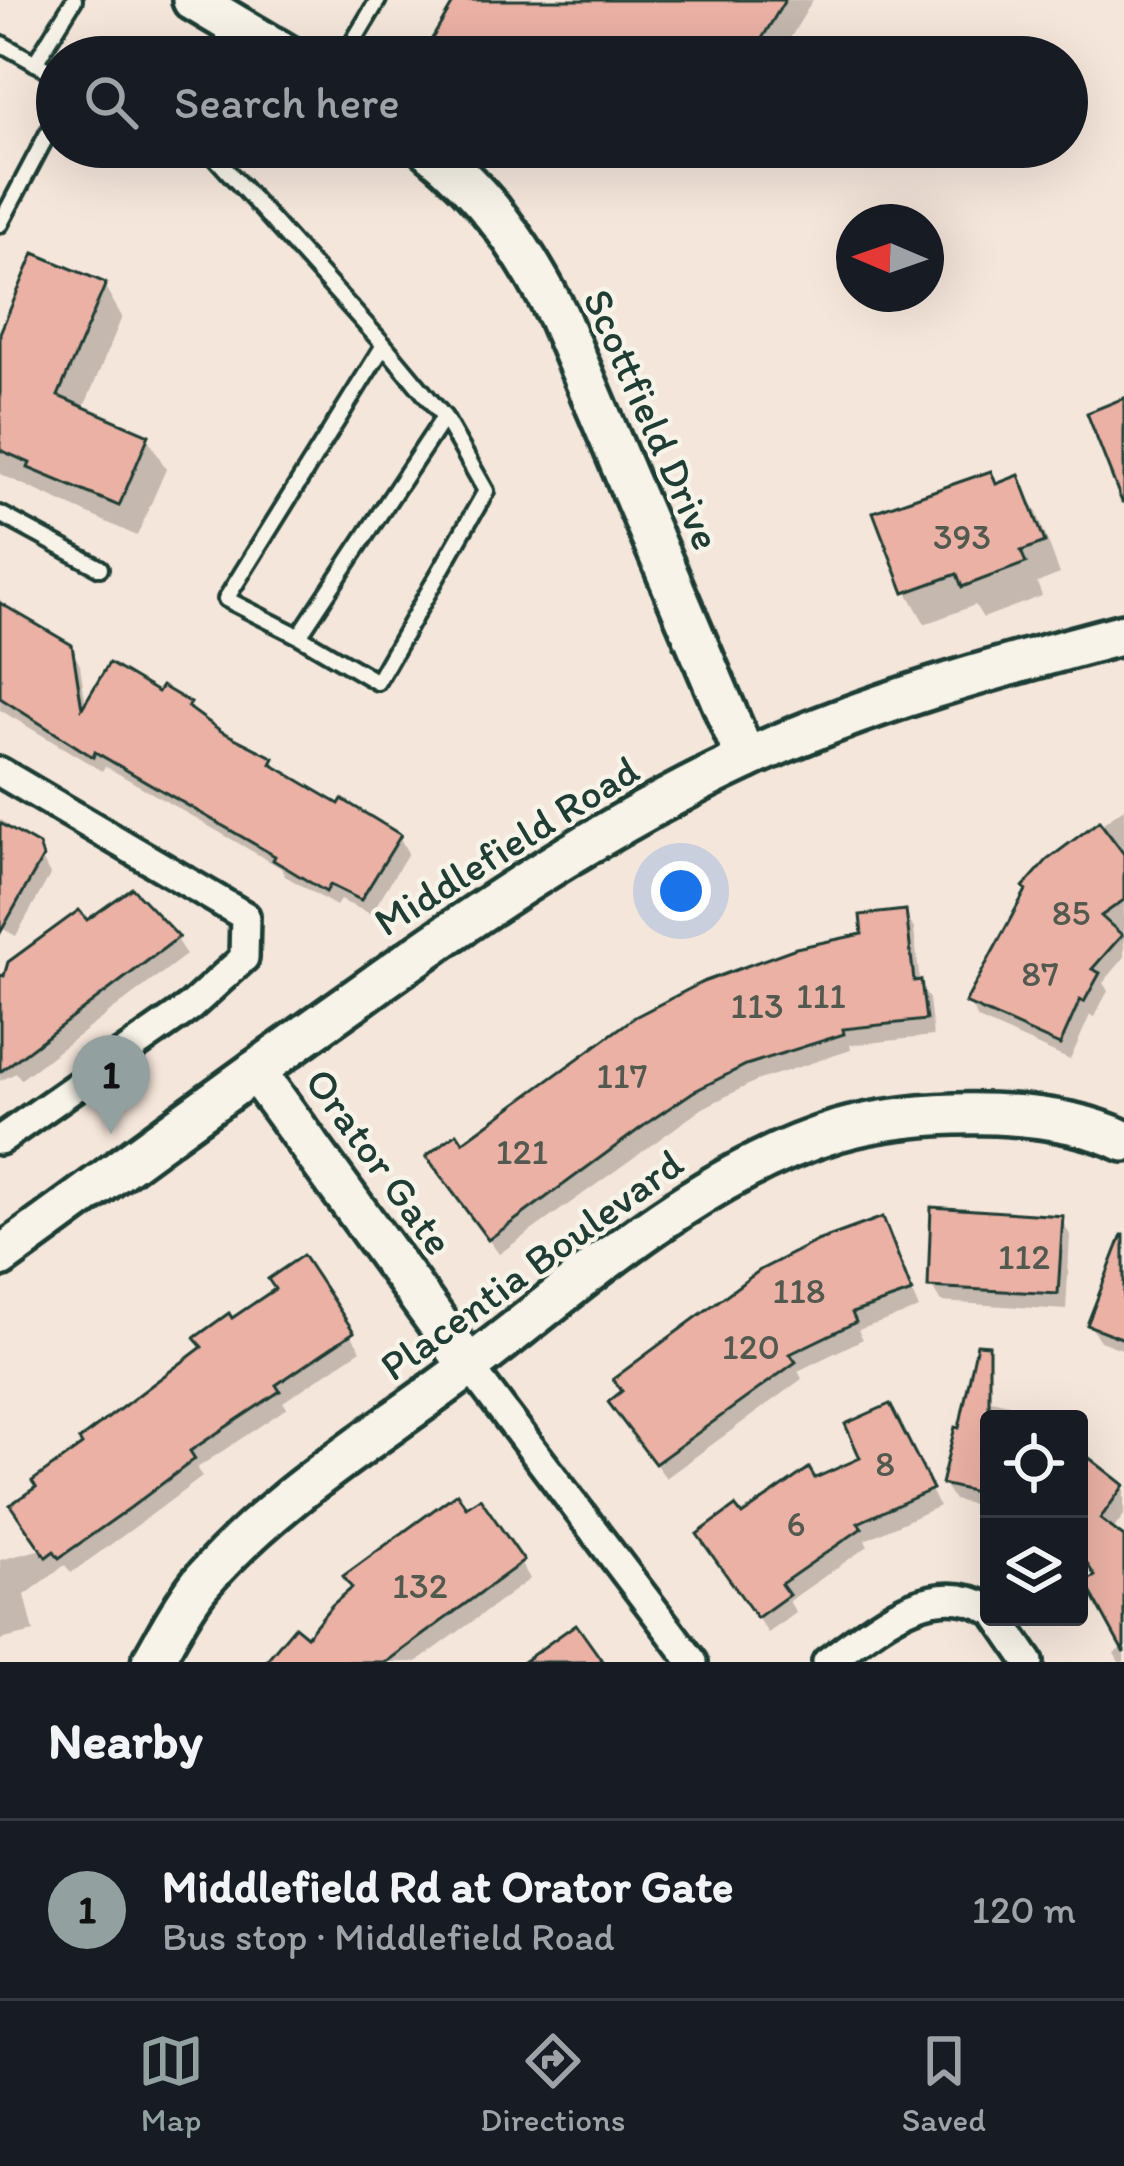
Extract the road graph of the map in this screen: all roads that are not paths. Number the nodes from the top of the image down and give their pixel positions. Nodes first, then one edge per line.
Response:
1 (74, 0) edge
2 (193, 0) edge
3 (378, 0) edge
4 (52, 36) edge
5 (250, 36) edge
6 (357, 36) edge
7 (0, 43) edge
8 (35, 63) edge
9 (36, 156) edge
10 (232, 168) edge
11 (453, 168) edge
12 (0, 224) edge
13 (384, 345) junction
14 (444, 416) junction
15 (0, 514) edge
16 (100, 568) dead end
17 (1124, 634) edge
18 (299, 636) junction
19 (746, 759) junction
20 (0, 772) edge
21 (255, 1071) junction
22 (1122, 1131) edge
23 (0, 1140) edge
24 (0, 1257) edge
25 (470, 1366) junction
26 (980, 1604) edge
27 (1004, 1626) edge
28 (152, 1662) edge
29 (693, 1662) edge
30 (827, 1662) edge
31 (1029, 1662) edge

1 - 4 lane
2 - 5 street
3 - 6 lane
7 - 8 lane
9 - 12 lane
10 - 13 lane
11 - 19 street, Scottfield Drive
13 - 14 lane
13 - 18 lane
14 - 18 lane
14 - 18 lane
15 - 16 lane
17 - 19 street, Middlefield Road
19 - 21 street, Middlefield Road
20 - 23 street
21 - 24 street, Middlefield Road
21 - 25 street, Orator Gate
22 - 25 street, Placentia Boulevard
25 - 28 street, Placentia Boulevard
25 - 29 street
26 - 30 street
27 - 31 street

